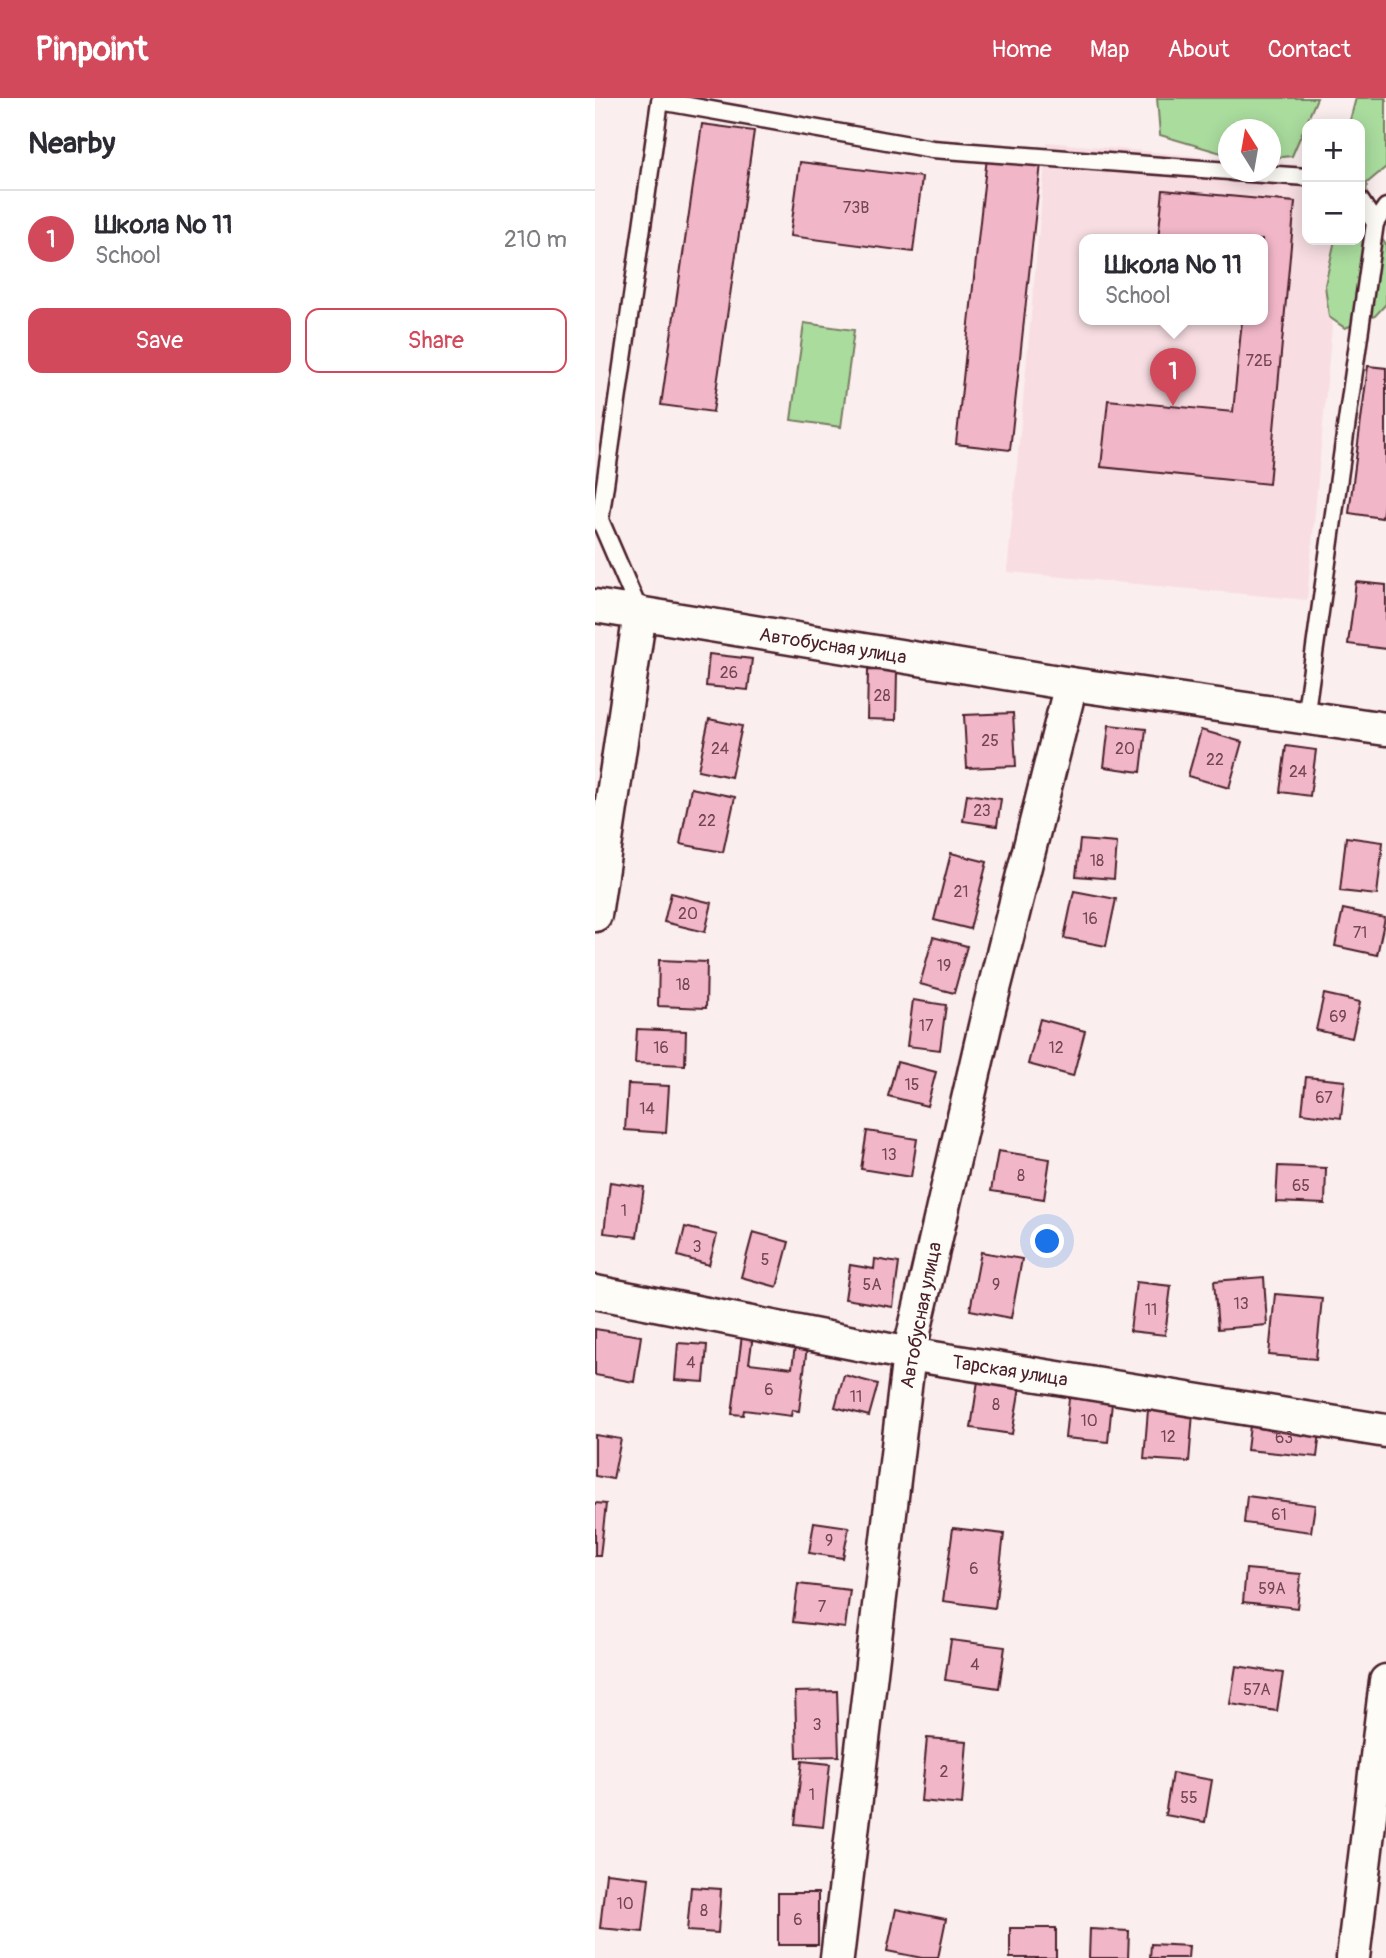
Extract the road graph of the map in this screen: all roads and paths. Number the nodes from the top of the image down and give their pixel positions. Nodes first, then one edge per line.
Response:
1 (1218, 170) edge
2 (1281, 175) edge
3 (1302, 177) edge
4 (1386, 207) edge
5 (1365, 208) edge
6 (1375, 223) junction
7 (595, 606) edge
8 (640, 613) junction
9 (1071, 684) junction
10 (1305, 718) junction
11 (1386, 729) edge
12 (595, 915) edge
13 (595, 1293) edge
14 (909, 1354) junction
15 (1386, 1431) edge
16 (1386, 1681) edge
17 (837, 1958) edge
18 (1353, 1958) edge

1 - 8 lane
2 - 3 lane
4 - 6 lane
5 - 6 lane
6 - 10 lane
7 - 8 street, Автобусная улица
8 - 9 street, Автобусная улица
8 - 12 street
9 - 10 street, Автобусная улица
9 - 14 street, Автобусная улица
10 - 11 street, Автобусная улица
13 - 14 street, Тарская улица
14 - 15 street, Тарская улица
14 - 17 street, Автобусная улица
16 - 18 street

